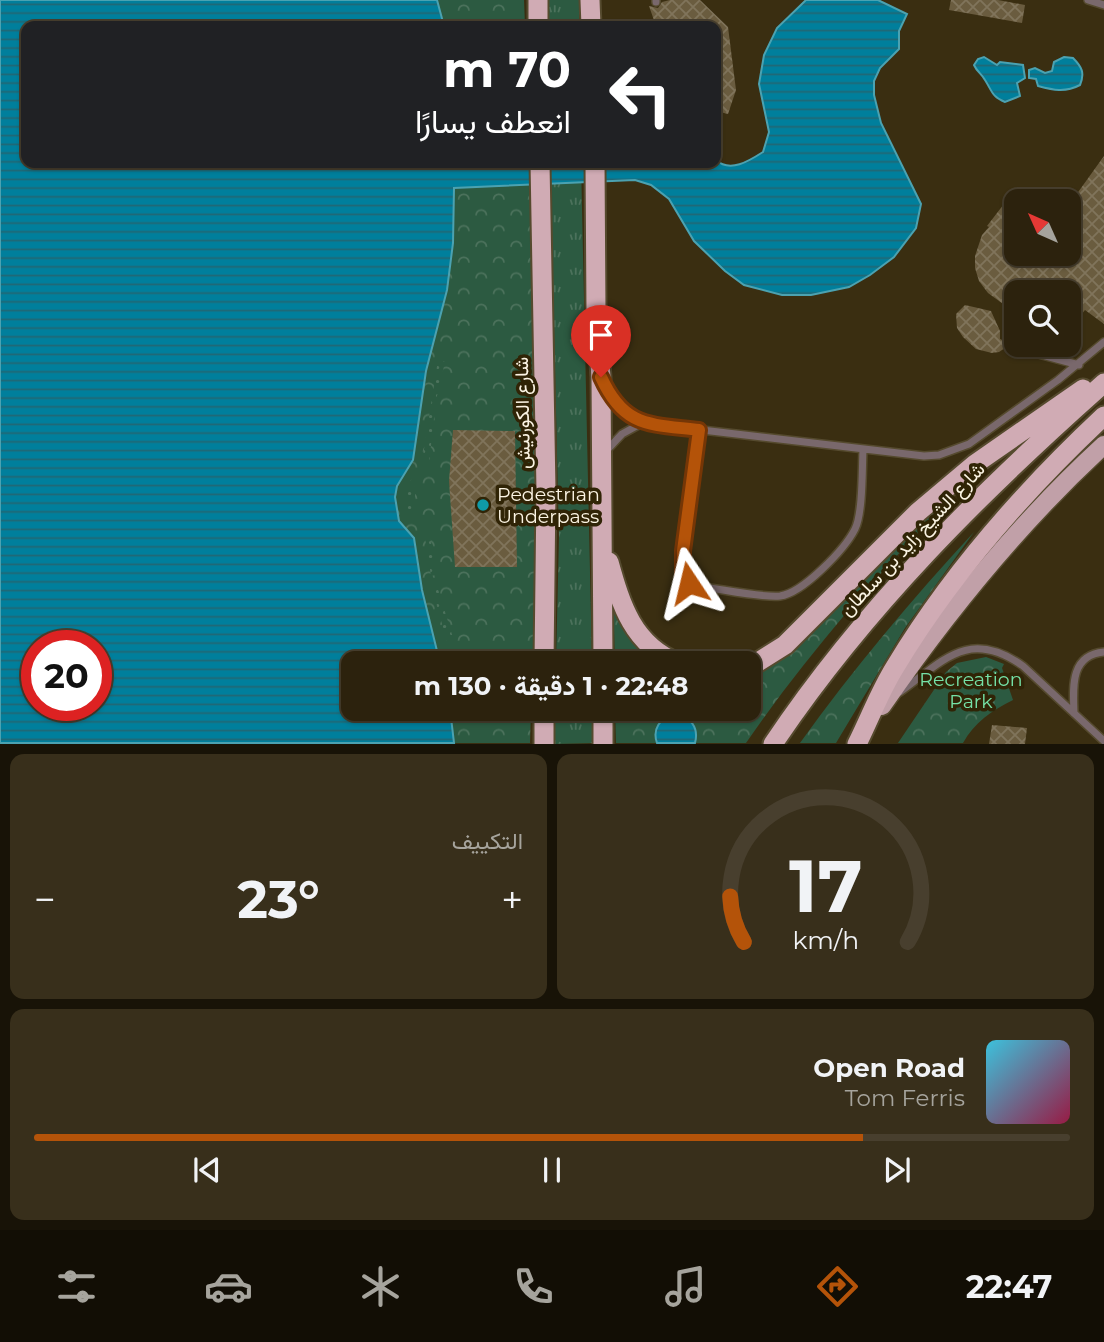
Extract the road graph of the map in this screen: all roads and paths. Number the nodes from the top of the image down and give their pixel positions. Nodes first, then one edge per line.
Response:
1 (538, 0) edge
2 (590, 0) edge
3 (1088, 0) edge
4 (1104, 5) edge
5 (538, 21) edge
6 (591, 21) edge
7 (540, 168) edge
8 (595, 168) edge
9 (1104, 342) edge
10 (1054, 357) edge
11 (1079, 365) junction
12 (1104, 375) edge
13 (601, 377) junction
14 (1104, 383) edge
15 (1104, 416) edge
16 (642, 423) junction
17 (699, 430) junction
18 (1104, 445) edge
19 (863, 450) junction
20 (600, 461) junction
21 (602, 537) junction
22 (544, 651) edge
23 (603, 651) edge
24 (656, 651) edge
25 (1104, 652) edge
26 (761, 660) edge
27 (882, 704) junction
28 (1074, 713) junction
29 (544, 721) edge
30 (603, 721) edge
31 (1104, 741) edge
32 (857, 743) edge
33 (544, 744) edge
34 (603, 744) edge
35 (772, 744) edge

1 - 5 highway
2 - 6 highway
3 - 4 lane
7 - 22 highway, شارع الكورنيش
8 - 13 highway
9 - 11 lane
10 - 11 lane
11 - 19 lane
12 - 26 highway
13 - 16 lane
13 - 20 highway
14 - 35 highway, شارع الشيخ زايد بن سلطان
15 - 32 highway
16 - 17 lane
16 - 20 lane
17 - 19 lane
17 - 19 lane
18 - 27 main road
20 - 21 highway
21 - 23 highway
21 - 24 highway
25 - 28 lane
27 - 28 lane
27 - 32 main road
28 - 31 lane
29 - 33 highway
30 - 34 highway

